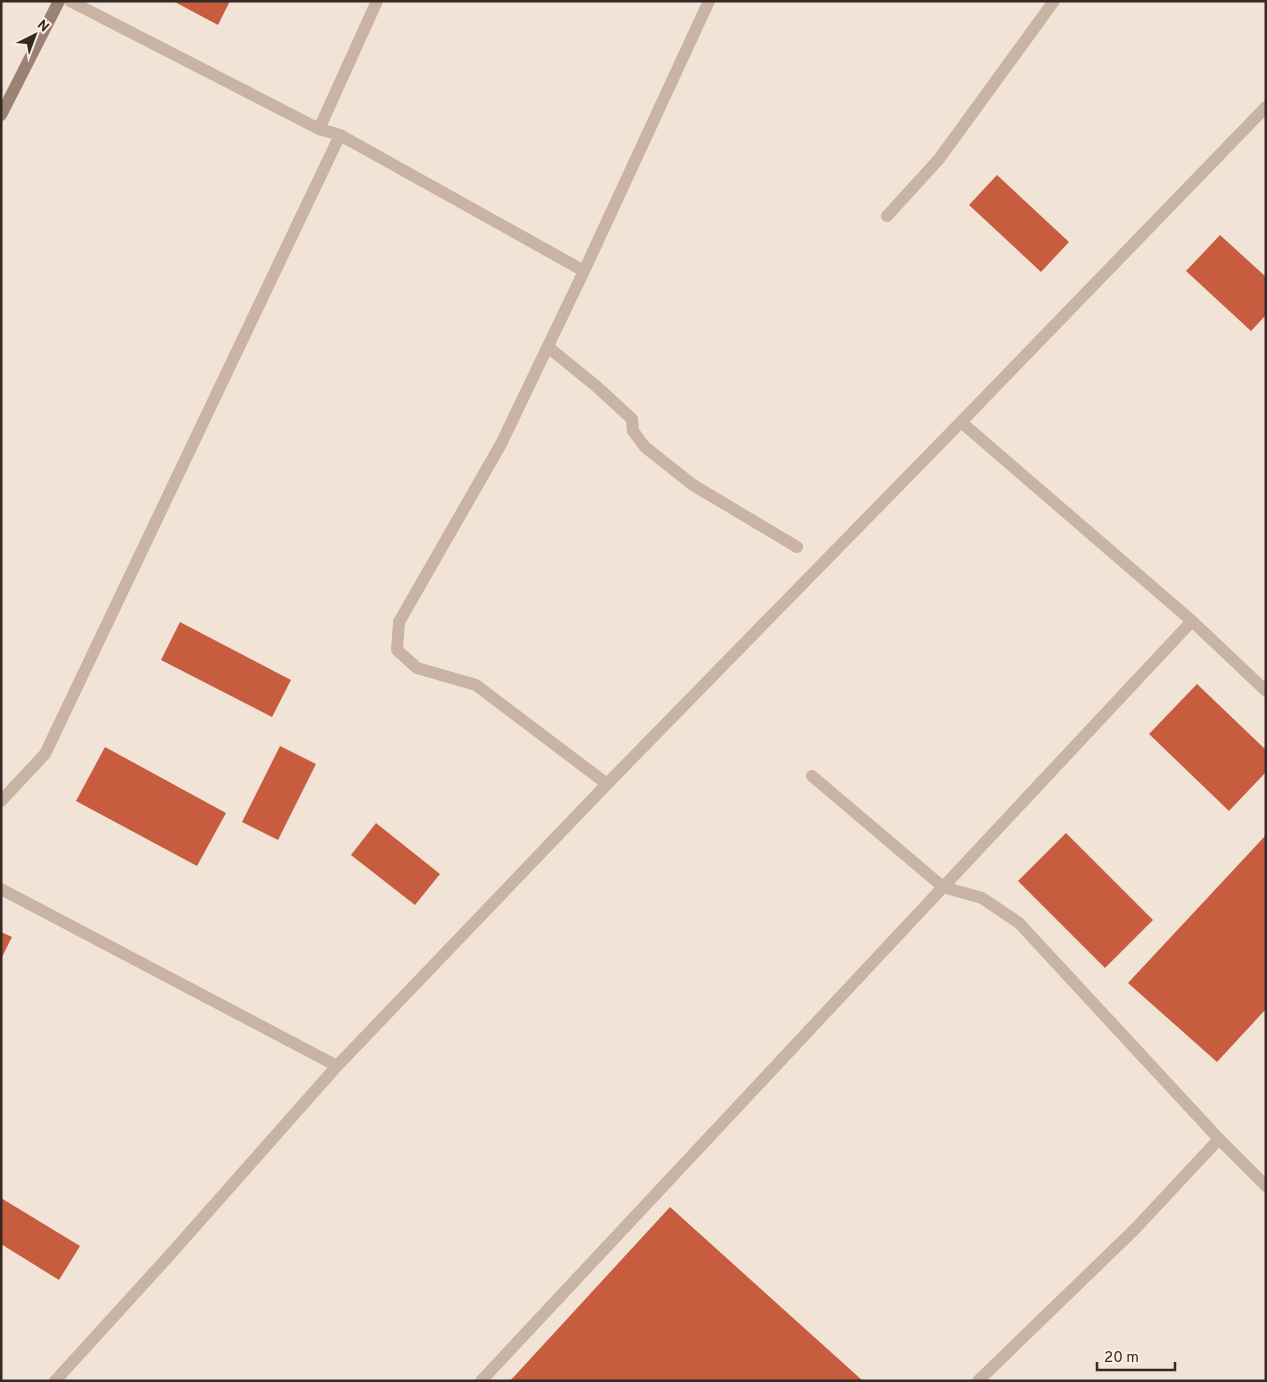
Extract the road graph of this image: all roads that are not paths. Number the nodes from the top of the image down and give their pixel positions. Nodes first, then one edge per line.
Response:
1 (59, 1) edge
2 (70, 1) edge
3 (377, 1) edge
4 (709, 1) edge
5 (1054, 1) edge
6 (1266, 107) edge
7 (1, 115) edge
8 (318, 129) junction
9 (340, 135) junction
10 (888, 216) dead end
11 (584, 271) junction
12 (548, 347) junction
13 (961, 422) junction
14 (797, 547) dead end
15 (1192, 621) junction
16 (1266, 690) edge
17 (812, 776) dead end
18 (607, 784) junction
19 (1, 801) edge
20 (943, 887) junction
21 (1, 889) edge
22 (337, 1066) junction
23 (1219, 1139) junction
24 (1266, 1186) edge
25 (55, 1381) edge
26 (481, 1381) edge
27 (978, 1381) edge

1 - 7 street
2 - 8 street
3 - 8 street
4 - 11 street
5 - 10 street
6 - 13 street
8 - 9 street
9 - 11 street
9 - 19 street
11 - 12 street
12 - 14 street
12 - 18 street
13 - 15 street
13 - 18 street
15 - 16 street
15 - 20 street
17 - 20 street
18 - 22 street
20 - 23 street
20 - 26 street
21 - 22 street
22 - 25 street
23 - 24 street
23 - 27 street

